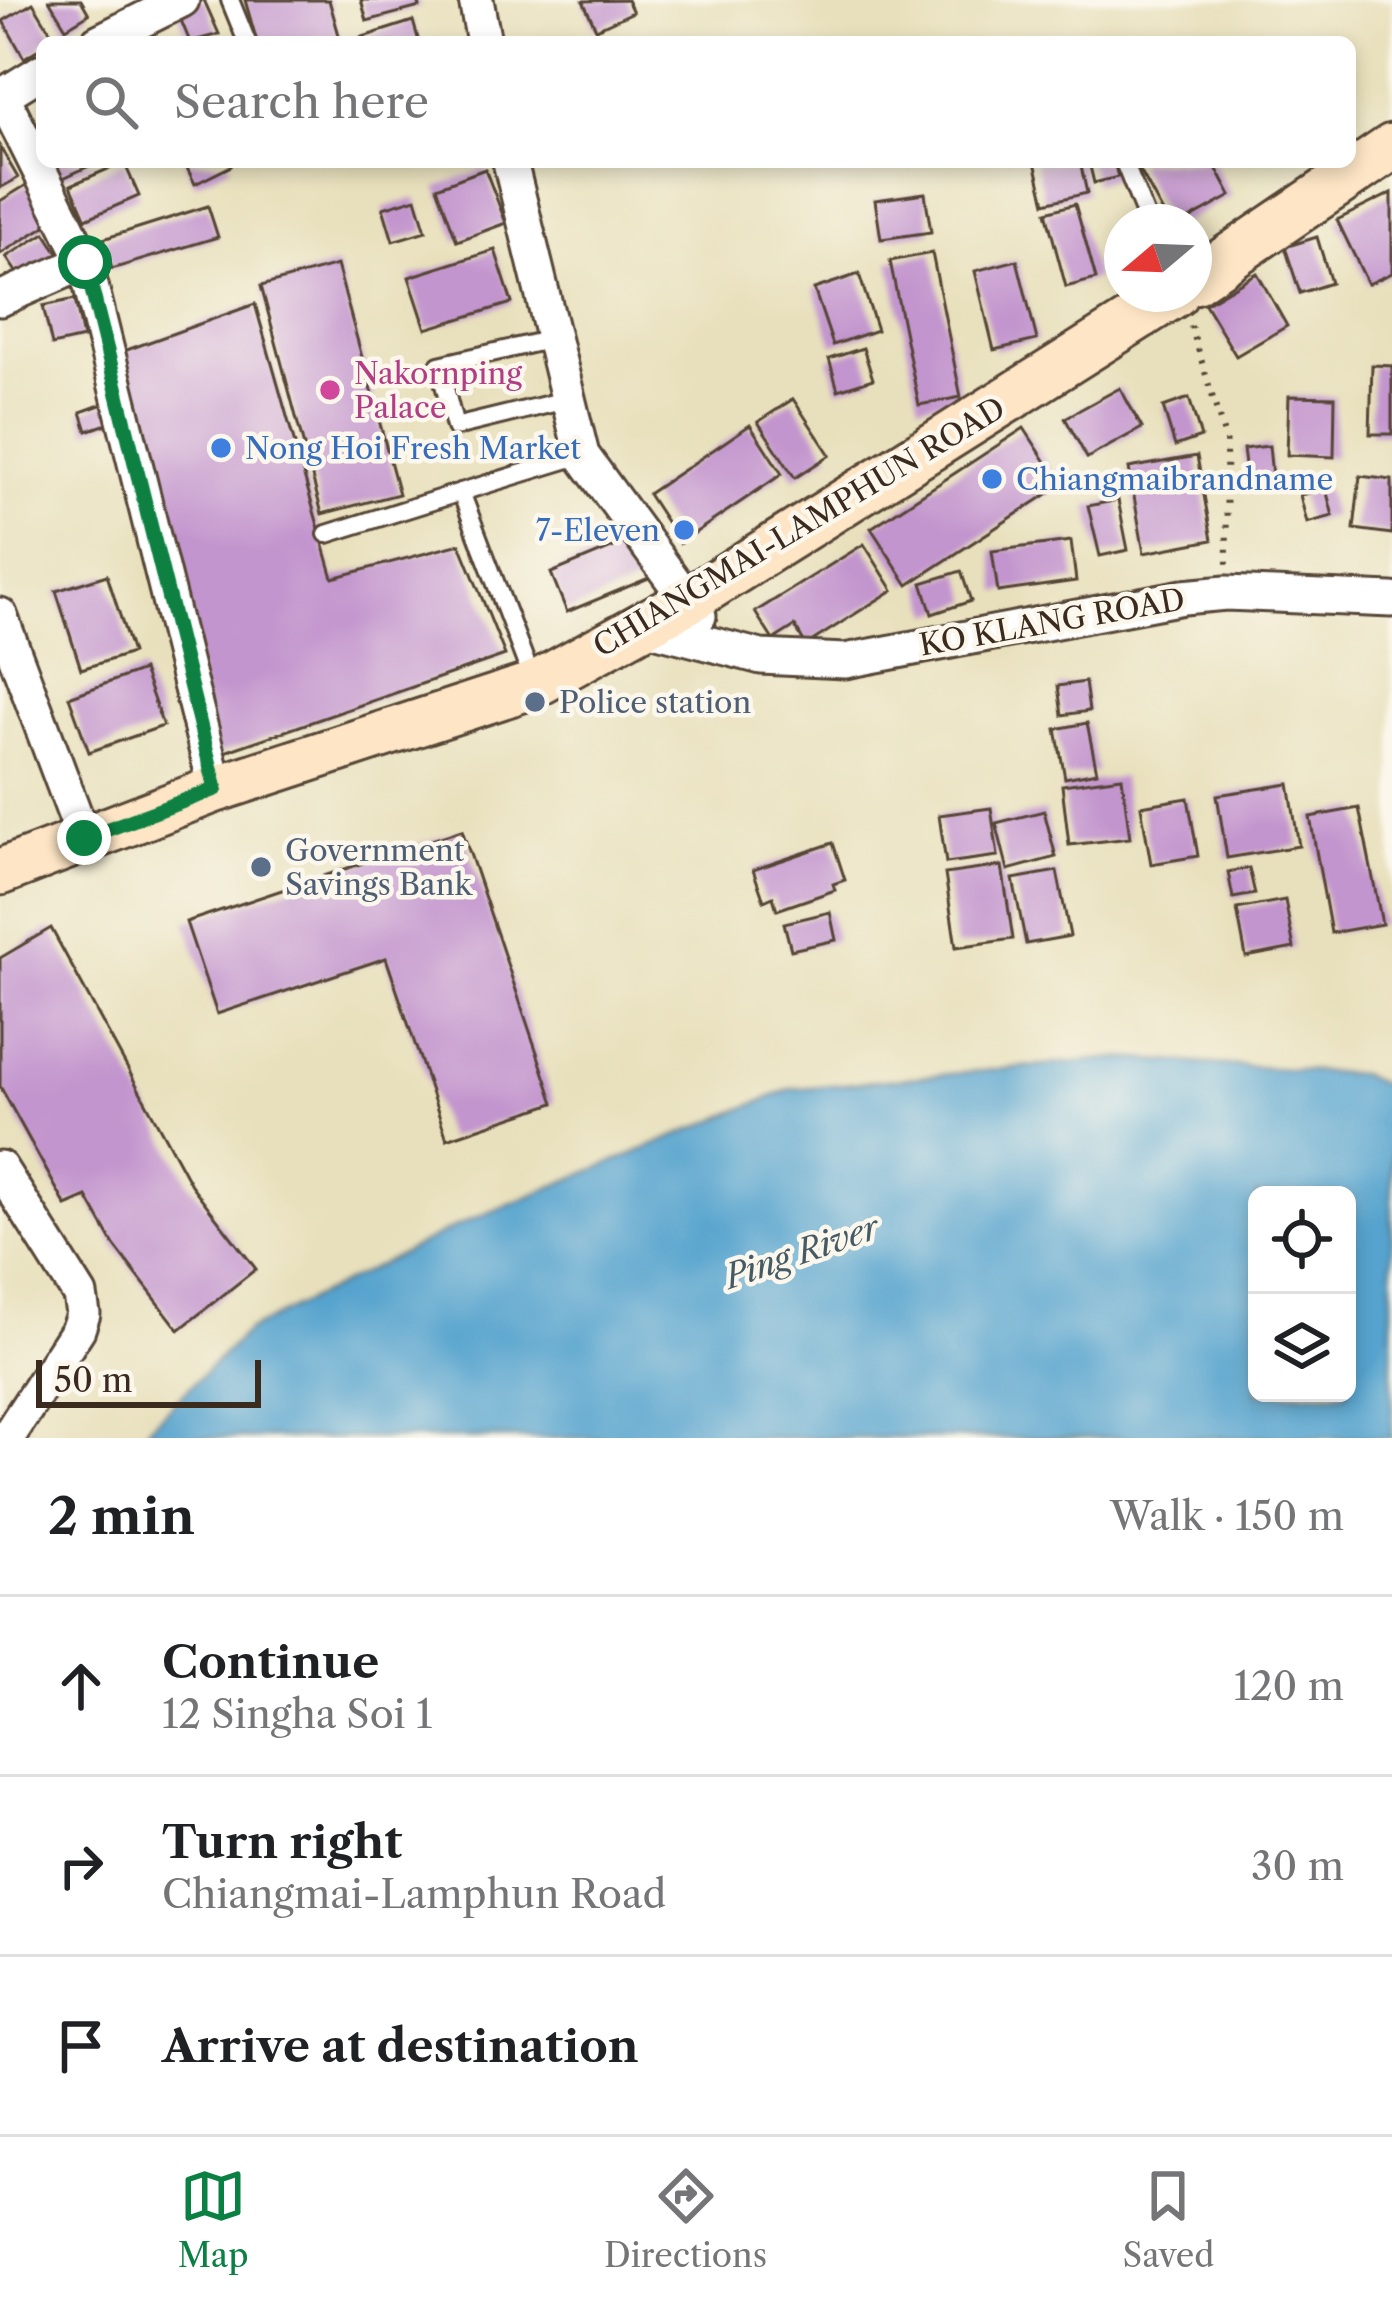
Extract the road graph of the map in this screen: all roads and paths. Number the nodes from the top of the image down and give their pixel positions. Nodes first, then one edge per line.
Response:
1 (182, 0) edge
2 (230, 0) edge
3 (476, 0) edge
4 (110, 36) edge
5 (245, 36) edge
6 (483, 36) edge
7 (36, 75) edge
8 (1, 96) edge
9 (1392, 147) edge
10 (36, 165) edge
11 (37, 168) edge
12 (511, 168) edge
13 (1126, 168) edge
14 (1141, 204) edge
15 (85, 262) junction
16 (1212, 275) edge
17 (0, 299) edge
18 (1156, 312) edge
19 (1189, 312) edge
20 (552, 339) junction
21 (566, 400) junction
22 (582, 454) junction
23 (461, 492) junction
24 (327, 534) dead end
25 (1226, 593) junction
26 (1392, 599) edge
27 (689, 600) junction
28 (0, 615) edge
29 (642, 626) junction
30 (715, 643) junction
31 (535, 685) junction
32 (216, 789) junction
33 (84, 838) junction
34 (0, 872) edge
35 (0, 1168) edge
36 (7, 1438) edge

1 - 4 street
2 - 5 lane
3 - 6 street
7 - 8 street
8 - 10 street
9 - 16 main road, CHIANGMAI-LAMPHUN ROAD
11 - 15 street
12 - 20 street
13 - 14 lane
15 - 17 street
15 - 32 street
18 - 27 main road, CHIANGMAI-LAMPHUN ROAD
19 - 25 path
20 - 21 street
20 - 21 lane
21 - 22 street
22 - 23 lane
22 - 27 street
23 - 24 lane
23 - 31 lane
25 - 26 street, KO KLANG ROAD
25 - 30 street, KO KLANG ROAD
27 - 29 main road, CHIANGMAI-LAMPHUN ROAD
27 - 30 street
28 - 33 street
29 - 30 street, KO KLANG ROAD
29 - 31 main road, CHIANGMAI-LAMPHUN ROAD
31 - 32 main road, CHIANGMAI-LAMPHUN ROAD
32 - 33 main road, CHIANGMAI-LAMPHUN ROAD
33 - 34 main road, CHIANGMAI-LAMPHUN ROAD
35 - 36 street

